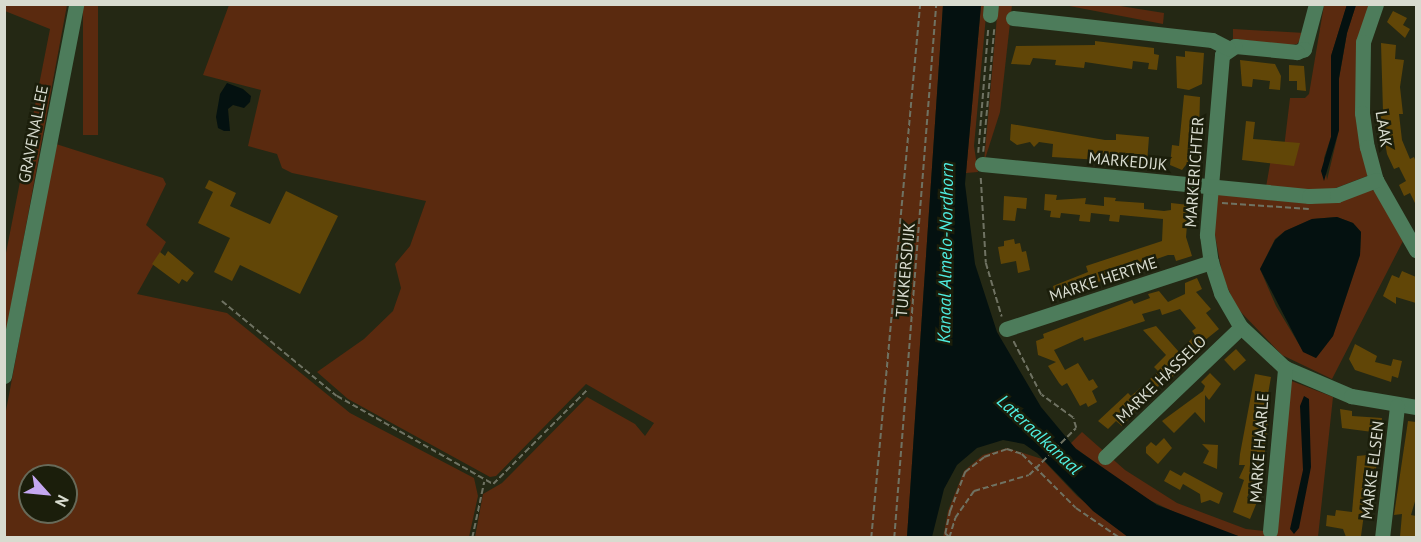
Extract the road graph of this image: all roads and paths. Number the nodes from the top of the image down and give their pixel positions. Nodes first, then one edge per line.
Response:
1 (76, 4) edge
2 (920, 4) edge
3 (936, 4) edge
4 (1316, 4) edge
5 (1376, 4) edge
6 (991, 16) edge
7 (1013, 18) dead end
8 (1228, 48) junction
9 (982, 164) junction
10 (1376, 180) junction
11 (1210, 187) junction
12 (1416, 250) edge
13 (1211, 262) junction
14 (222, 301) dead end
15 (1241, 327) junction
16 (1006, 329) junction
17 (1285, 368) junction
18 (4, 376) edge
19 (587, 390) dead end
20 (1397, 406) junction
21 (1416, 407) edge
22 (1105, 457) dead end
23 (1038, 466) junction
24 (484, 481) junction
25 (1270, 531) dead end
26 (472, 537) edge
27 (871, 537) edge
28 (894, 537) edge
29 (949, 537) edge
30 (1120, 537) edge
31 (1382, 537) edge

1 - 18 street, GRAVENALLEE
2 - 27 path
3 - 28 path, TUKKERSDIJK
4 - 8 street
5 - 10 street, LAAK
6 - 9 path
6 - 9 path
7 - 8 street
8 - 11 street, MARKERICHTER
9 - 11 street, MARKEDIJK
9 - 16 path
10 - 11 street, MARKEDIJK
10 - 12 street, LAAK
11 - 13 street, MARKERICHTER
13 - 15 street, MARKERICHTER
13 - 16 street, MARKE HERTME
14 - 24 path
15 - 17 street, MARKERICHTER
15 - 22 street, MARKE HASSELO
16 - 23 path
17 - 20 street, MARKERICHTER
17 - 25 street, MARKE HAARLE
19 - 24 path
20 - 21 street, MARKERICHTER
20 - 31 street, MARKE ELSEN
23 - 29 path
23 - 29 path
23 - 30 path
24 - 26 path

